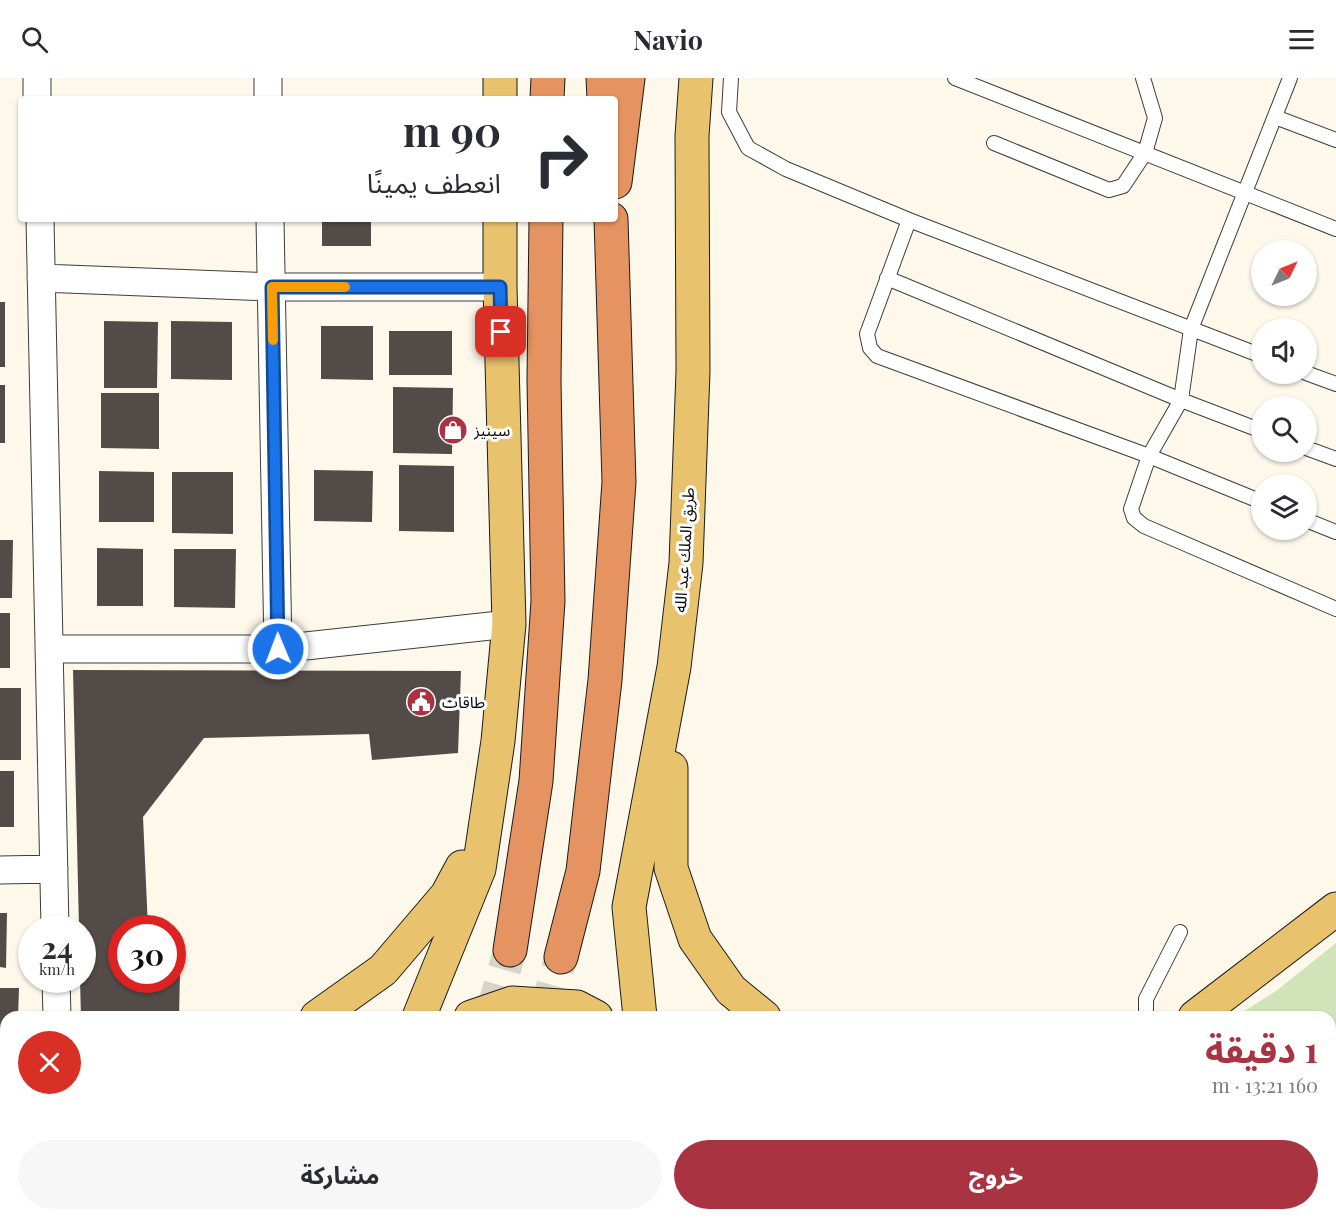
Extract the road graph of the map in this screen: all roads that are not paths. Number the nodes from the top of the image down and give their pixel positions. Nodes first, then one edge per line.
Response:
1 (37, 78) edge
2 (267, 78) edge
3 (500, 78) edge
4 (526, 78) edge
5 (548, 78) edge
6 (603, 78) edge
7 (628, 78) edge
8 (696, 78) edge
9 (731, 78) edge
10 (955, 78) edge
11 (1143, 78) edge
12 (1290, 78) edge
13 (972, 81) edge
14 (37, 96) edge
15 (268, 96) edge
16 (500, 96) edge
17 (526, 96) edge
18 (547, 96) edge
19 (604, 96) edge
20 (1275, 117) junction
21 (1336, 140) edge
22 (994, 143) dead end
23 (1145, 153) junction
24 (618, 158) edge
25 (1245, 193) junction
26 (909, 220) junction
27 (40, 222) edge
28 (270, 222) edge
29 (500, 222) edge
30 (532, 222) edge
31 (546, 222) edge
32 (611, 222) edge
33 (1336, 229) edge
34 (41, 278) junction
35 (887, 278) junction
36 (272, 287) junction
37 (500, 287) junction
38 (1191, 329) junction
39 (1251, 352) edge
40 (1317, 377) edge
41 (544, 380) junction
42 (1336, 384) edge
43 (1181, 400) junction
44 (1251, 427) edge
45 (1317, 452) edge
46 (1149, 456) junction
47 (1336, 459) edge
48 (1251, 498) edge
49 (1317, 524) edge
50 (1336, 532) edge
51 (1336, 609) edge
52 (509, 624) junction
53 (49, 649) junction
54 (278, 649) junction
55 (674, 667) junction
56 (486, 823) junction
57 (54, 869) junction
58 (0, 870) edge
59 (1336, 909) edge
60 (55, 915) edge
61 (1180, 932) dead end
62 (510, 950) tunnel mouth
63 (561, 957) tunnel mouth
64 (56, 993) edge
65 (57, 1011) edge
66 (325, 1011) edge
67 (421, 1011) edge
68 (489, 1011) edge
69 (584, 1011) edge
70 (639, 1011) edge
71 (757, 1011) edge
72 (1146, 1011) edge
73 (1203, 1011) edge

1 - 14 street
2 - 15 street
3 - 16 main road
4 - 17 highway
5 - 18 highway
6 - 19 highway
7 - 24 highway
8 - 55 main road, طريق الملك عبد الله
9 - 26 lane
10 - 13 lane
11 - 23 lane
12 - 20 lane
13 - 23 lane
20 - 21 lane
20 - 25 lane
22 - 23 lane
23 - 25 lane
25 - 33 lane
25 - 38 lane
26 - 35 lane
26 - 38 lane
27 - 34 street
28 - 36 street
29 - 37 main road
30 - 41 highway
31 - 41 highway
32 - 63 highway
34 - 36 street
34 - 53 street
35 - 43 lane
35 - 46 lane
36 - 37 street
36 - 54 street
37 - 52 main road
38 - 39 lane
38 - 43 lane
40 - 42 lane
41 - 62 highway
43 - 44 lane
43 - 46 lane
45 - 47 lane
46 - 48 lane
46 - 51 lane
49 - 50 lane
52 - 54 street
52 - 56 main road
53 - 54 street
53 - 57 street
55 - 70 main road, طريق الملك عبد الله
55 - 71 main road
56 - 66 main road
56 - 67 main road
57 - 58 street
57 - 60 street
59 - 73 main road
61 - 72 lane
64 - 65 street
68 - 69 main road

